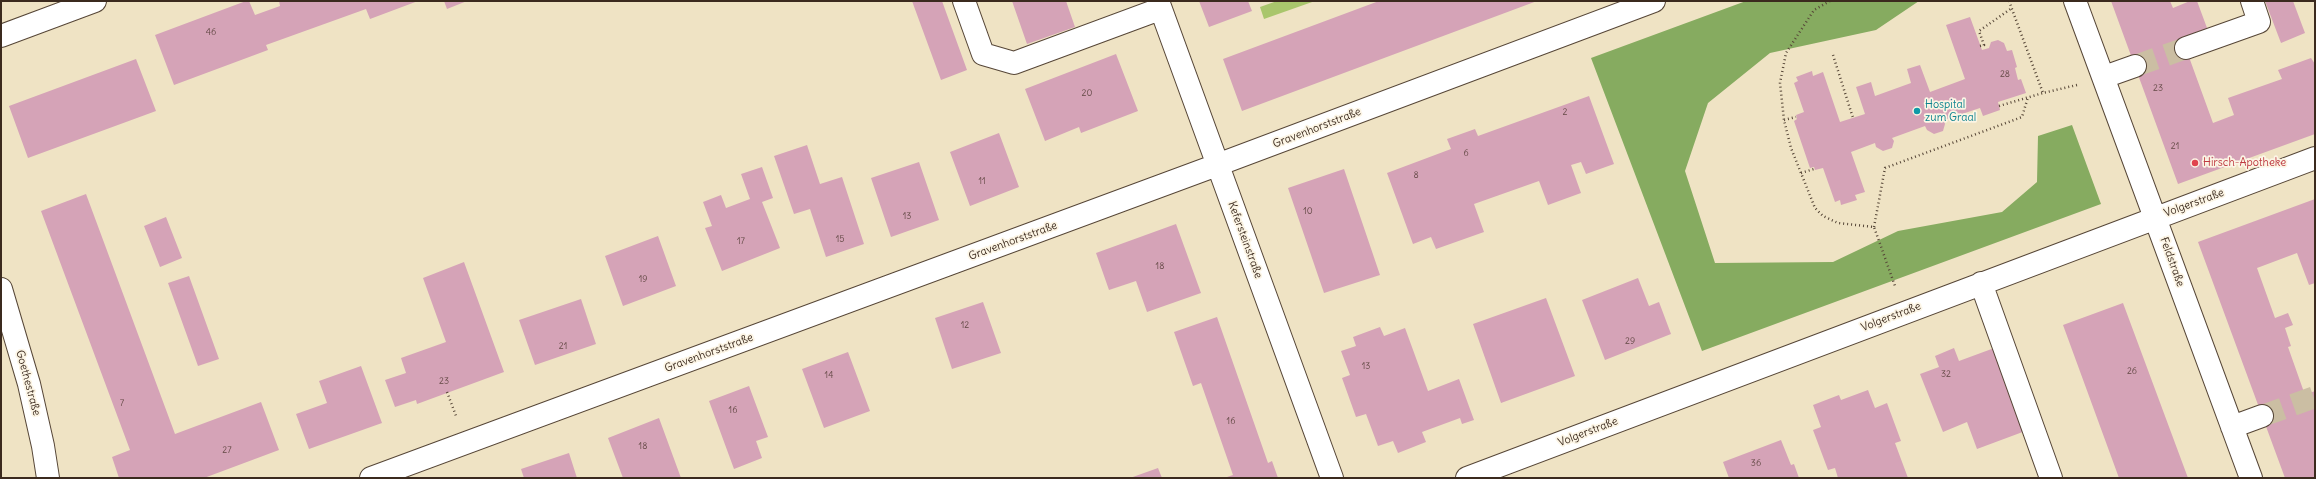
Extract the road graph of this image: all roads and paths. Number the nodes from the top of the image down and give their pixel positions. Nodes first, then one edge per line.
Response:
1 (95, 1) edge
2 (964, 1) edge
3 (1654, 1) edge
4 (1830, 1) edge
5 (2009, 1) edge
6 (2075, 1) edge
7 (2252, 1) edge
8 (1159, 5) edge
9 (2012, 8) junction
10 (1, 36) edge
11 (1980, 46) dead end
12 (2186, 48) tunnel mouth
13 (1833, 55) dead end
14 (2134, 66) tunnel mouth
15 (2104, 77) junction
16 (2060, 89) dead end
17 (2043, 93) junction
18 (2028, 97) junction
19 (1999, 106) dead end
20 (1796, 117) dead end
21 (1853, 118) dead end
22 (1784, 120) junction
23 (2315, 158) edge
24 (1217, 165) junction
25 (1814, 169) dead end
26 (1801, 173) junction
27 (2156, 216) junction
28 (1874, 227) junction
29 (1893, 280) dead end
30 (1981, 283) junction
31 (1, 289) edge
32 (2262, 416) tunnel mouth
33 (2232, 427) junction
34 (48, 478) edge
35 (371, 478) edge
36 (1332, 478) edge
37 (1467, 478) edge
38 (2051, 478) edge
39 (2251, 478) edge

1 - 10 street
2 - 8 street
3 - 24 street, Gravenhorststraße
4 - 22 path
5 - 9 path
6 - 15 street, Feldstraße
7 - 12 street
8 - 24 street, Kefersteinstraße
9 - 11 path
9 - 17 path
13 - 21 path
14 - 15 street
15 - 27 street, Feldstraße
16 - 17 path
17 - 18 path
18 - 19 path
18 - 28 path
20 - 22 path
22 - 26 path
23 - 27 street, Volgerstraße
24 - 35 street, Gravenhorststraße
24 - 36 street, Kefersteinstraße
25 - 26 path
26 - 28 path
27 - 30 street, Volgerstraße
27 - 33 street, Feldstraße
28 - 29 path
30 - 37 street, Volgerstraße
30 - 38 street
31 - 34 street, Goethestraße
32 - 33 street
33 - 39 street, Feldstraße

